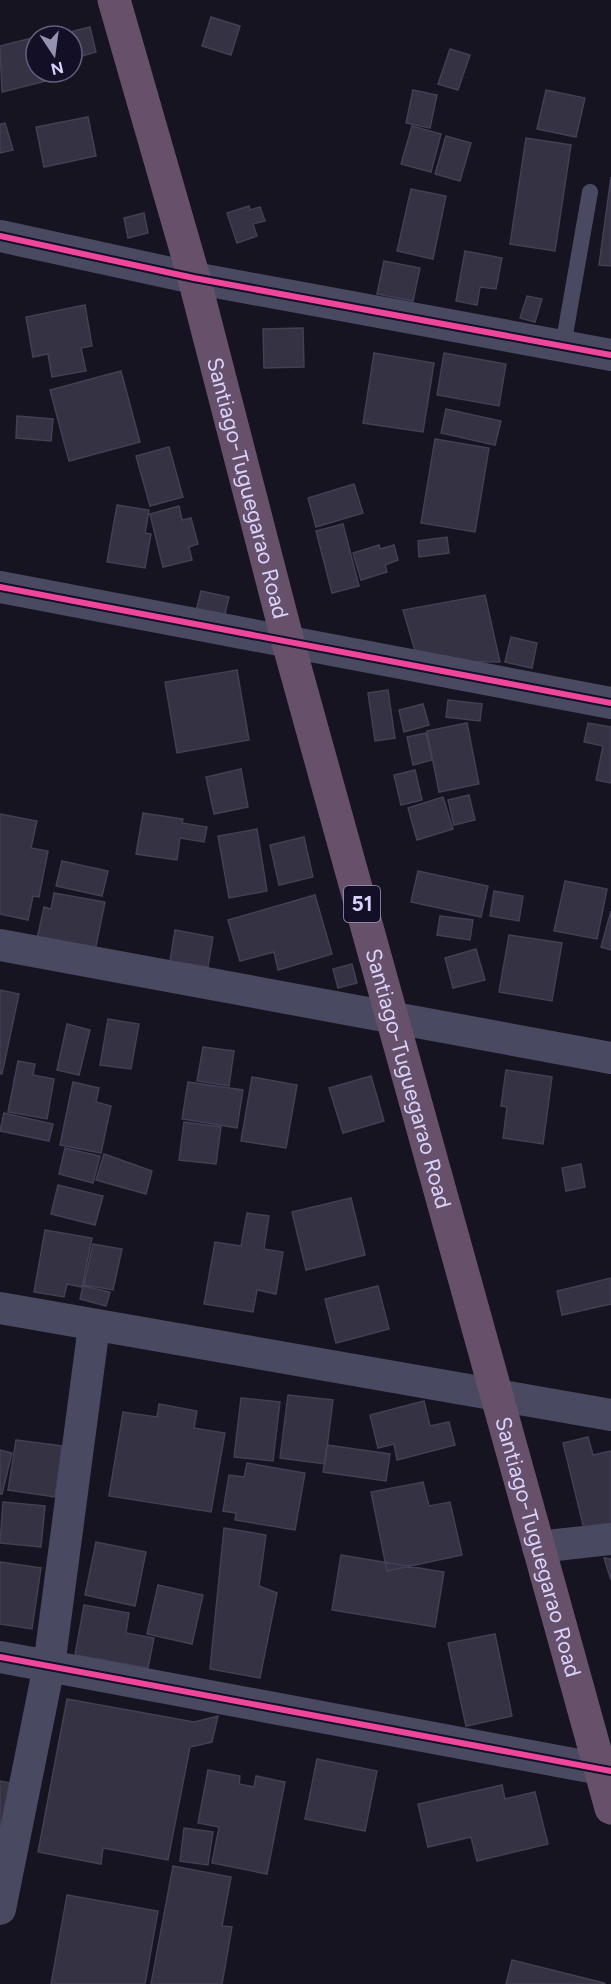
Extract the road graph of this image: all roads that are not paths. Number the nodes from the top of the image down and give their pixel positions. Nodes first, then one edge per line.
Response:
1 (114, 0) edge
2 (590, 192) dead end
3 (0, 236) edge
4 (194, 278) junction
5 (563, 346) junction
6 (611, 355) edge
7 (0, 587) edge
8 (288, 642) junction
9 (611, 703) edge
10 (0, 945) edge
11 (394, 1018) junction
12 (611, 1058) edge
13 (0, 1308) edge
14 (94, 1326) junction
15 (496, 1394) junction
16 (611, 1415) edge
17 (611, 1539) edge
18 (538, 1547) junction
19 (0, 1657) edge
20 (49, 1666) junction
21 (605, 1770) edge
22 (611, 1808) edge
23 (0, 1909) edge

1 - 4 highway, Santiago-Tuguegarao Road / 51
2 - 5 lane
3 - 4 street
4 - 5 street
4 - 8 highway, Santiago-Tuguegarao Road / 51
5 - 6 street
7 - 8 street
8 - 9 street
8 - 11 highway, Santiago-Tuguegarao Road / 51
10 - 11 street
11 - 12 street
11 - 15 highway, Santiago-Tuguegarao Road / 51
13 - 14 street
14 - 15 street
14 - 20 street
15 - 16 street
15 - 18 highway, Santiago-Tuguegarao Road / 51
17 - 18 street
18 - 21 highway, Santiago-Tuguegarao Road / 51
19 - 20 street
20 - 21 street
20 - 23 street
21 - 22 highway, Santiago-Tuguegarao Road / 51

